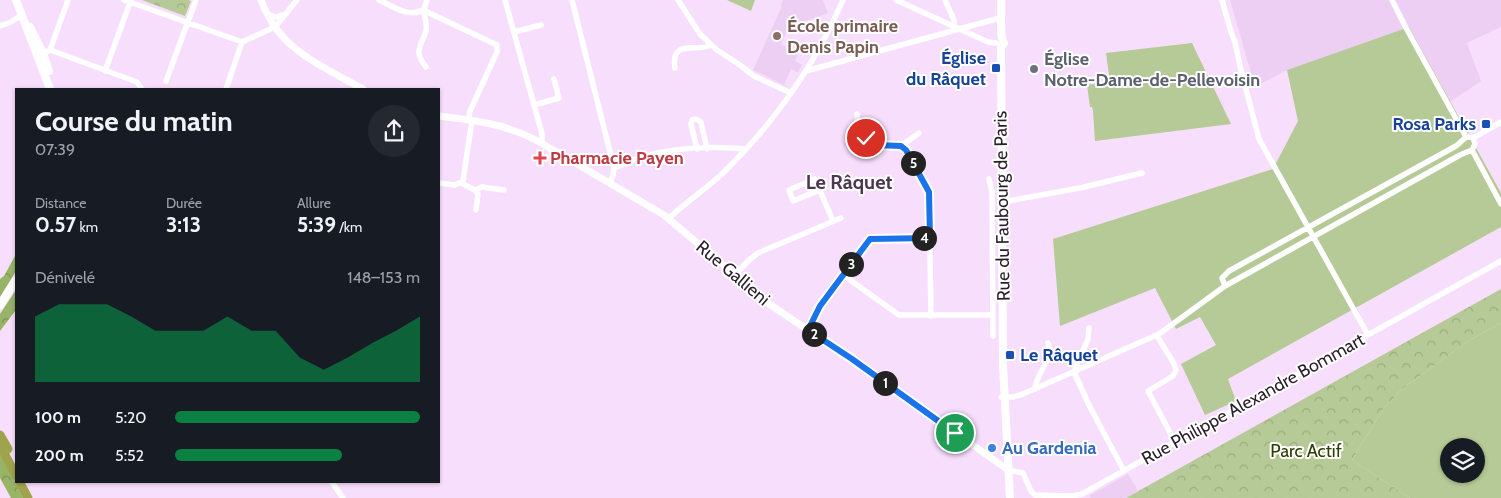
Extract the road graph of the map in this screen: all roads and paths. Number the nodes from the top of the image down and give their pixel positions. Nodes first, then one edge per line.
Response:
1 (16, 0) edge
2 (68, 0) edge
3 (196, 0) edge
4 (261, 0) edge
5 (297, 0) edge
6 (379, 0) edge
7 (427, 0) edge
8 (505, 0) edge
9 (572, 0) edge
10 (678, 0) edge
11 (843, 0) edge
12 (896, 0) edge
13 (944, 0) edge
14 (1000, 0) edge
15 (1222, 0) edge
16 (1392, 0) edge
17 (129, 1) edge
18 (423, 10) junction
19 (267, 14) junction
20 (286, 14) junction
21 (22, 15) junction
22 (1002, 18) junction
23 (187, 23) junction
24 (541, 25) dead end
25 (0, 26) edge
26 (275, 28) junction
27 (957, 28) junction
28 (514, 32) junction
29 (242, 42) junction
30 (999, 44) junction
31 (711, 45) junction
32 (43, 53) junction
33 (426, 67) dead end
34 (674, 68) dead end
35 (105, 71) junction
36 (806, 71) junction
37 (554, 79) dead end
38 (166, 81) dead end
39 (51, 88) edge
40 (141, 88) edge
41 (226, 88) edge
42 (360, 88) edge
43 (791, 93) junction
44 (534, 105) junction
45 (858, 114) dead end
46 (440, 116) edge
47 (470, 120) junction
48 (1501, 122) edge
49 (919, 133) dead end
50 (1473, 138) junction
51 (1464, 139) junction
52 (861, 140) junction
53 (542, 143) junction
54 (875, 145) junction
55 (901, 146) junction
56 (697, 149) junction
57 (707, 149) junction
58 (746, 149) junction
59 (1470, 150) junction
60 (614, 168) junction
61 (1142, 172) dead end
62 (990, 179) dead end
63 (461, 183) junction
64 (610, 183) junction
65 (440, 184) edge
66 (474, 190) junction
67 (504, 190) dead end
68 (820, 190) junction
69 (1499, 196) edge
70 (1002, 202) junction
71 (1501, 204) edge
72 (476, 210) dead end
73 (668, 218) junction
74 (841, 218) dead end
75 (833, 222) junction
76 (1308, 228) junction
77 (1313, 236) junction
78 (930, 238) junction
79 (1501, 261) edge
80 (735, 275) junction
81 (843, 275) junction
82 (15, 282) edge
83 (1225, 286) junction
84 (0, 305) edge
85 (993, 315) junction
86 (931, 316) junction
87 (1089, 328) dead end
88 (808, 330) junction
89 (1157, 335) junction
90 (1368, 335) junction
91 (993, 336) dead end
92 (1048, 343) dead end
93 (1074, 372) junction
94 (1035, 389) junction
95 (1003, 397) junction
96 (0, 435) edge
97 (1175, 442) junction
98 (0, 445) edge
99 (15, 463) edge
100 (1005, 468) junction
101 (1124, 471) junction
102 (15, 474) edge
103 (20, 483) edge
104 (26, 483) edge
105 (332, 483) edge
106 (1008, 496) edge
107 (28, 498) edge
108 (34, 498) edge
109 (343, 498) edge

1 - 21 main road
2 - 32 street
3 - 23 street
4 - 19 street
5 - 20 street
6 - 18 street
7 - 18 street
8 - 28 street
9 - 60 street
10 - 31 street
11 - 36 street
12 - 27 street
13 - 27 street
14 - 22 main road, Rue du Faubourg de Paris
15 - 76 street
16 - 51 street
17 - 23 street
17 - 35 street
18 - 33 street
18 - 47 street
19 - 20 street
19 - 26 street
20 - 26 street
21 - 25 street
21 - 32 main road
22 - 27 street
22 - 30 main road, Rue du Faubourg de Paris
23 - 29 street
23 - 38 street
24 - 28 street
26 - 29 street
26 - 42 street
27 - 30 street
27 - 36 street
28 - 44 street
29 - 41 street
30 - 70 main road, Rue du Faubourg de Paris
31 - 34 street
31 - 43 street
32 - 35 street
32 - 39 main road
35 - 40 street
36 - 43 street
37 - 44 street
43 - 58 street
44 - 53 street
45 - 52 street
46 - 47 street, Rue Gallieni
47 - 53 street, Rue Gallieni
47 - 63 street
48 - 50 street
49 - 55 street
50 - 51 street
50 - 59 street
51 - 59 street
51 - 76 street
52 - 54 street
52 - 54 street
53 - 64 street, Rue Gallieni
54 - 55 street
55 - 78 street
56 - 57 street
56 - 57 street
56 - 60 street
57 - 58 street
58 - 73 street
59 - 69 street
59 - 77 street
60 - 64 street
61 - 70 street
62 - 85 street, Rue du Faubourg de Paris
63 - 65 street
63 - 66 street
64 - 73 street, Rue Gallieni
66 - 67 street
66 - 72 street
68 - 68 street
68 - 75 street
69 - 71 street
70 - 95 main road, Rue du Faubourg de Paris
73 - 80 street, Rue Gallieni
74 - 75 street
75 - 80 street
76 - 77 street
76 - 83 street
77 - 83 street
77 - 90 street
78 - 81 street
78 - 86 street
79 - 90 street, Rue Philippe Alexandre Bommart
80 - 88 street, Rue Gallieni
81 - 86 street
81 - 88 street
82 - 84 main road
83 - 89 street
85 - 86 street
85 - 91 street, Rue du Faubourg de Paris
87 - 93 street
88 - 100 street, Rue Gallieni
89 - 93 street
89 - 97 street
90 - 97 street, Rue Philippe Alexandre Bommart
92 - 94 street
93 - 94 street
93 - 101 street
94 - 95 street
95 - 100 main road, Rue du Faubourg de Paris
96 - 99 highway
97 - 101 street, Rue Philippe Alexandre Bommart
98 - 102 highway
100 - 101 street, Rue Philippe Alexandre Bommart
100 - 106 main road, Rue du Faubourg de Paris
103 - 107 highway
104 - 108 highway
105 - 109 street

